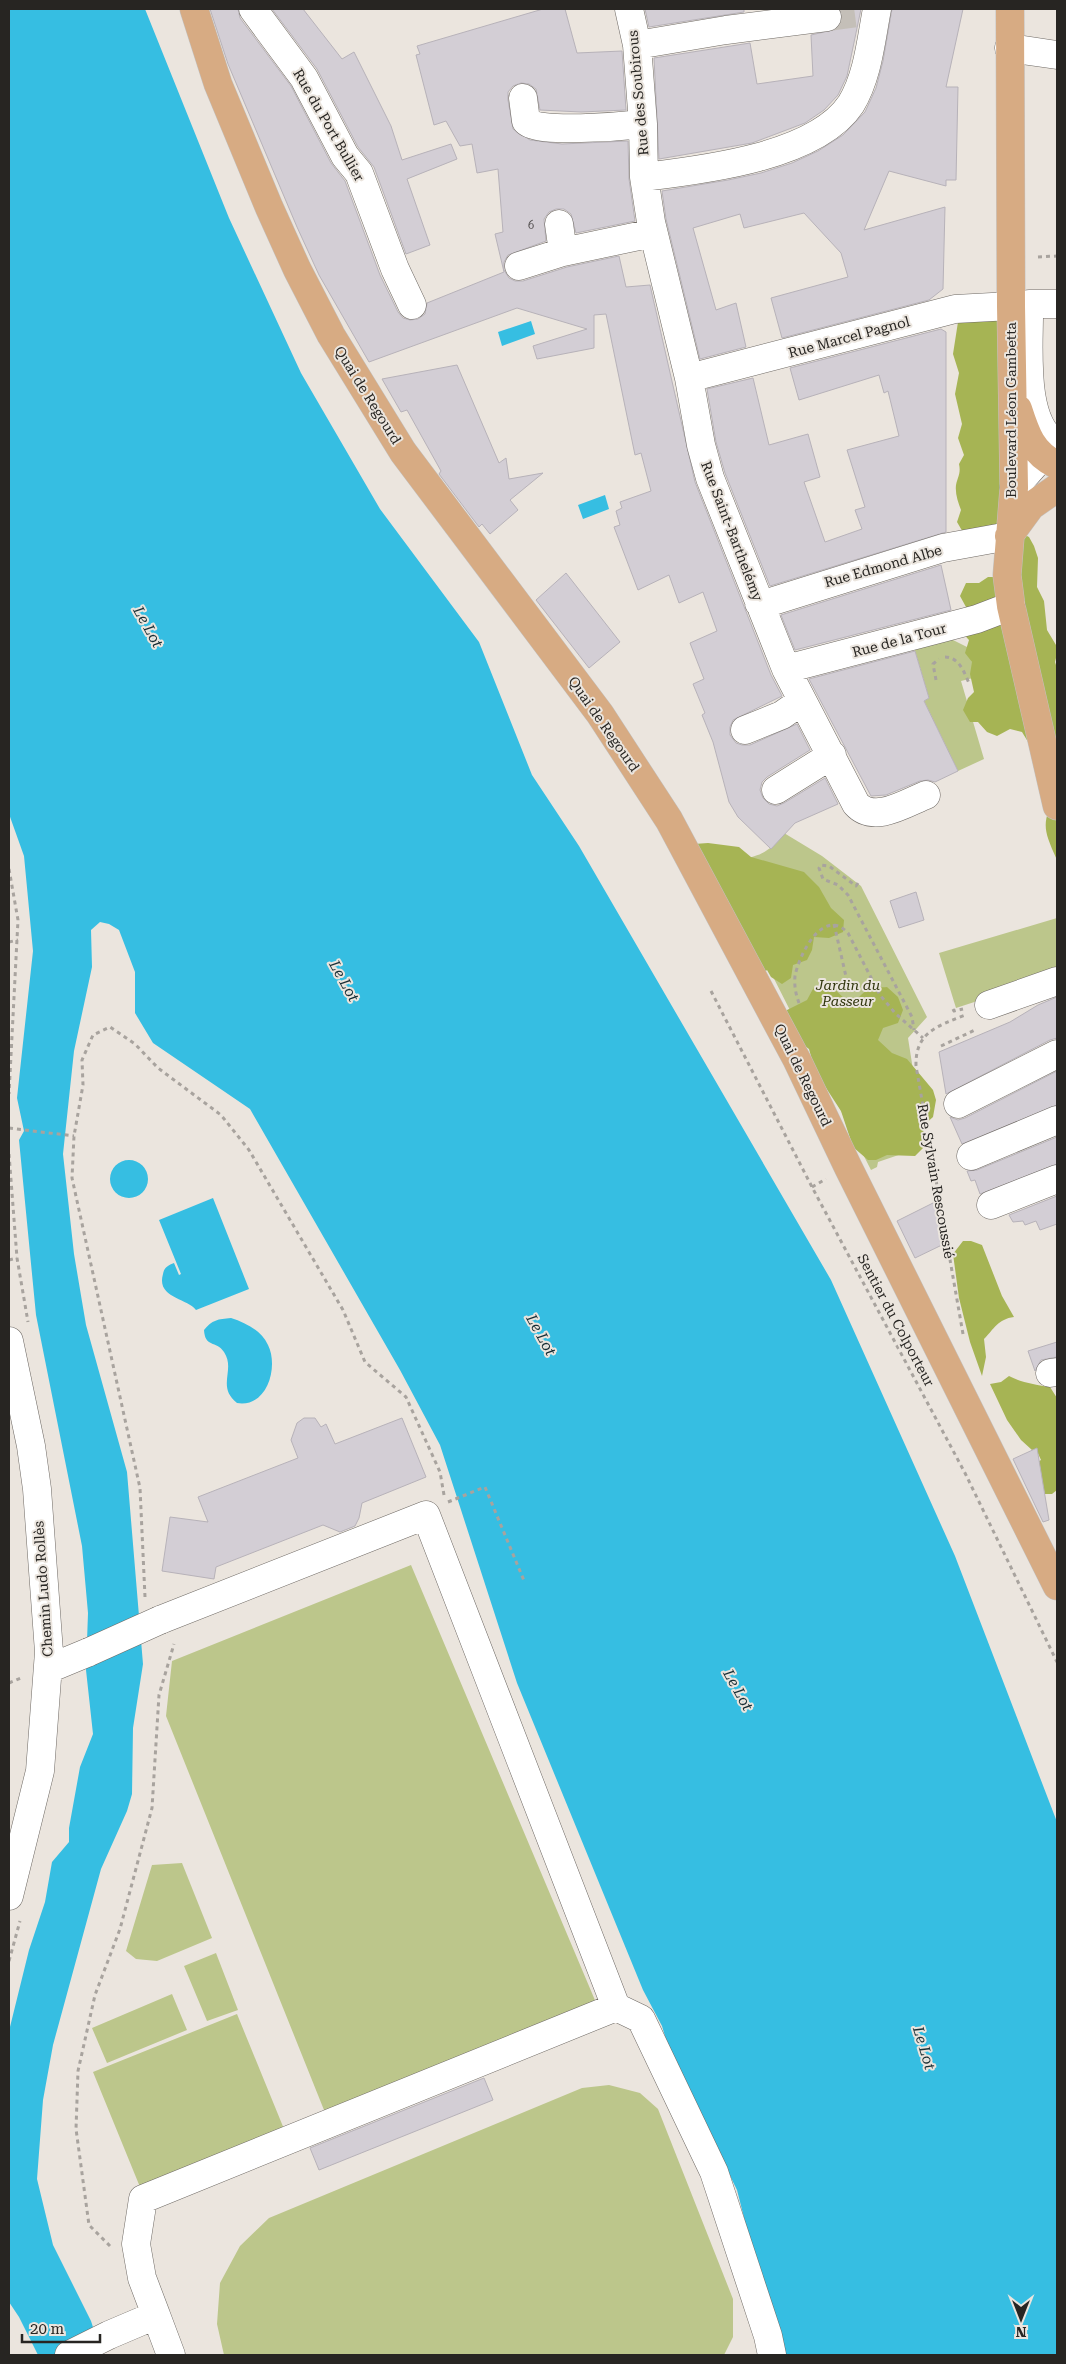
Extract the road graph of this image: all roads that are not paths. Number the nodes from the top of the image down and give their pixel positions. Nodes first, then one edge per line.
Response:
1 (194, 9) edge
2 (253, 9) edge
3 (629, 9) edge
4 (1010, 9) edge
5 (875, 10) edge
6 (827, 17) tunnel mouth
7 (636, 45) junction
8 (1009, 48) junction
9 (1057, 55) edge
10 (523, 98) dead end
11 (643, 124) junction
12 (644, 177) junction
13 (559, 224) dead end
14 (653, 233) junction
15 (563, 252) junction
16 (519, 266) dead end
17 (1057, 304) edge
18 (412, 305) dead end
19 (1010, 306) junction
20 (689, 378) junction
21 (1011, 386) junction
22 (1053, 452) edge
23 (1014, 488) junction
24 (1057, 488) edge
25 (1009, 536) junction
26 (759, 603) junction
27 (1011, 606) junction
28 (786, 669) junction
29 (802, 701) junction
30 (745, 730) dead end
31 (832, 755) junction
32 (776, 790) dead end
33 (926, 795) dead end
34 (1057, 806) edge
35 (1057, 981) edge
36 (989, 1005) road end
37 (1057, 1054) edge
38 (958, 1104) dead end
39 (1057, 1120) edge
40 (972, 1156) dead end
41 (1057, 1179) edge
42 (990, 1205) dead end
43 (18, 1333) edge
44 (20, 1447) edge
45 (1057, 1586) edge
46 (59, 1665) junction
47 (9, 1896) edge
48 (616, 2007) junction
49 (156, 2314) junction
50 (69, 2355) edge
51 (171, 2355) edge
52 (772, 2355) edge

1 - 45 main road, Quai de Regourd
2 - 18 street, Rue du Port Bullier
3 - 7 street, Rue des Soubirous
4 - 8 main road, Boulevard Léon Gambetta
5 - 12 street
6 - 7 street
7 - 11 street, Rue des Soubirous
8 - 9 street
8 - 19 main road, Boulevard Léon Gambetta
10 - 11 street
11 - 12 street, Rue des Soubirous
12 - 14 street, Rue Saint-Barthelémy
13 - 15 street
14 - 15 street
14 - 20 street, Rue Saint-Barthelémy
15 - 16 street
17 - 22 street
19 - 20 street, Rue Marcel Pagnol
19 - 21 main road, Boulevard Léon Gambetta
20 - 26 street, Rue Saint-Barthelémy
21 - 22 main road
21 - 23 main road, Boulevard Léon Gambetta
22 - 23 street
23 - 25 main road, Boulevard Léon Gambetta
24 - 25 main road
25 - 26 street, Rue Edmond Albe
25 - 27 main road, Boulevard Léon Gambetta
26 - 28 street, Rue Saint-Barthelémy
27 - 28 street, Rue de la Tour
27 - 34 main road, Boulevard Léon Gambetta
28 - 29 street, Rue Saint-Barthelémy
29 - 30 street
29 - 31 street, Rue Saint-Barthelémy
31 - 32 street
31 - 33 street, Rue Saint-Barthelémy
35 - 36 street
37 - 38 street
39 - 40 street
41 - 42 street
43 - 44 street, Chemin Ludo Rollès
44 - 46 street, Chemin Ludo Rollès
46 - 47 street, Chemin Ludo Rollès
46 - 48 street, bridge
48 - 49 street
48 - 52 street
49 - 50 street
49 - 51 street

